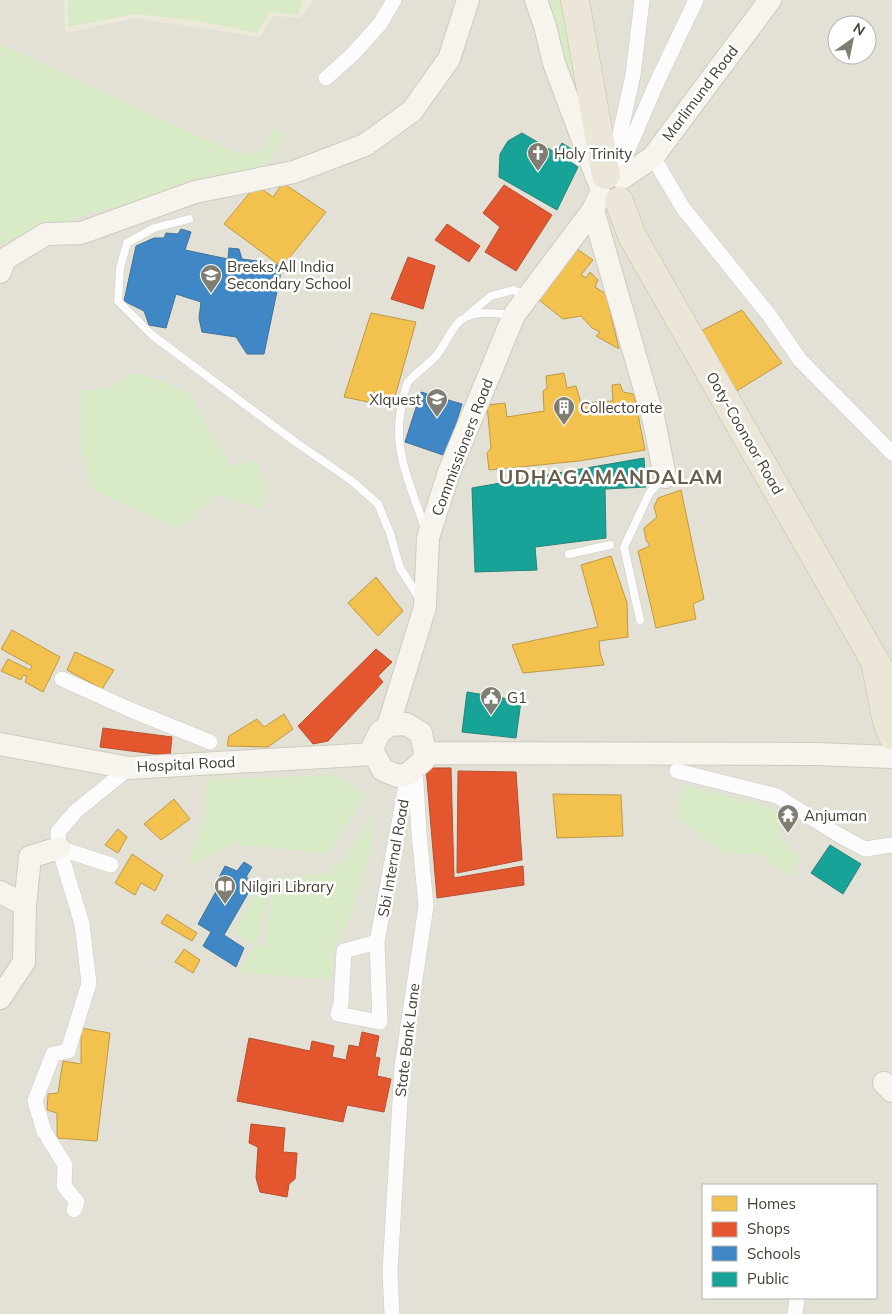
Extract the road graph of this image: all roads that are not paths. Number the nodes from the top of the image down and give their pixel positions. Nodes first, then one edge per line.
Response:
1 (394, 0) edge
2 (468, 0) edge
3 (536, 0) edge
4 (575, 0) edge
5 (642, 0) edge
6 (696, 0) edge
7 (770, 0) edge
8 (326, 78) dead end
9 (653, 157) junction
10 (608, 186) junction
11 (189, 218) dead end
12 (0, 272) edge
13 (528, 296) junction
14 (514, 315) junction
15 (464, 318) junction
16 (892, 453) edge
17 (665, 478) joint
18 (428, 538) junction
19 (610, 545) dead end
20 (570, 554) dead end
21 (425, 607) junction
22 (640, 620) dead end
23 (876, 663) junction
24 (62, 679) dead end
25 (892, 686) edge
26 (390, 725) junction
27 (892, 735) edge
28 (210, 742) dead end
29 (0, 744) edge
30 (374, 754) junction
31 (892, 757) edge
32 (416, 765) junction
33 (129, 768) junction
34 (677, 771) dead end
35 (892, 845) edge
36 (59, 848) junction
37 (111, 865) dead end
38 (0, 892) edge
39 (25, 905) junction
40 (377, 942) junction
41 (0, 998) edge
42 (74, 1210) dead end
43 (798, 1299) edge
44 (392, 1314) edge
45 (795, 1314) edge

1 - 8 street
2 - 12 street
3 - 10 street
4 - 10 highway, Ooty-Coonoor Road
5 - 10 street
6 - 10 street
7 - 9 street, Marlimund Road
9 - 10 street, Marlimund Road
9 - 16 street
10 - 13 street, Commissioners Road
10 - 17 street
10 - 23 highway, Ooty-Coonoor Road
11 - 21 lane
13 - 14 street, Commissioners Road
13 - 15 lane
14 - 15 lane
14 - 18 street, Commissioners Road
15 - 18 lane
17 - 22 lane
18 - 21 street, Commissioners Road
19 - 20 lane
21 - 26 street, Commissioners Road
23 - 25 highway, Ooty-Coonoor Road
23 - 27 highway, Ooty-Coonoor Road
24 - 28 street
26 - 30 street
26 - 32 street
29 - 33 street, Hospital Road
30 - 32 street
30 - 33 street, Hospital Road
31 - 32 street
32 - 40 street, Sbi Internal Road
32 - 44 street, State Bank Lane
33 - 36 street
34 - 35 street
36 - 37 street
36 - 39 street
36 - 42 street
38 - 39 street
39 - 41 street
40 - 40 street, Sbi Internal Road
43 - 45 street

